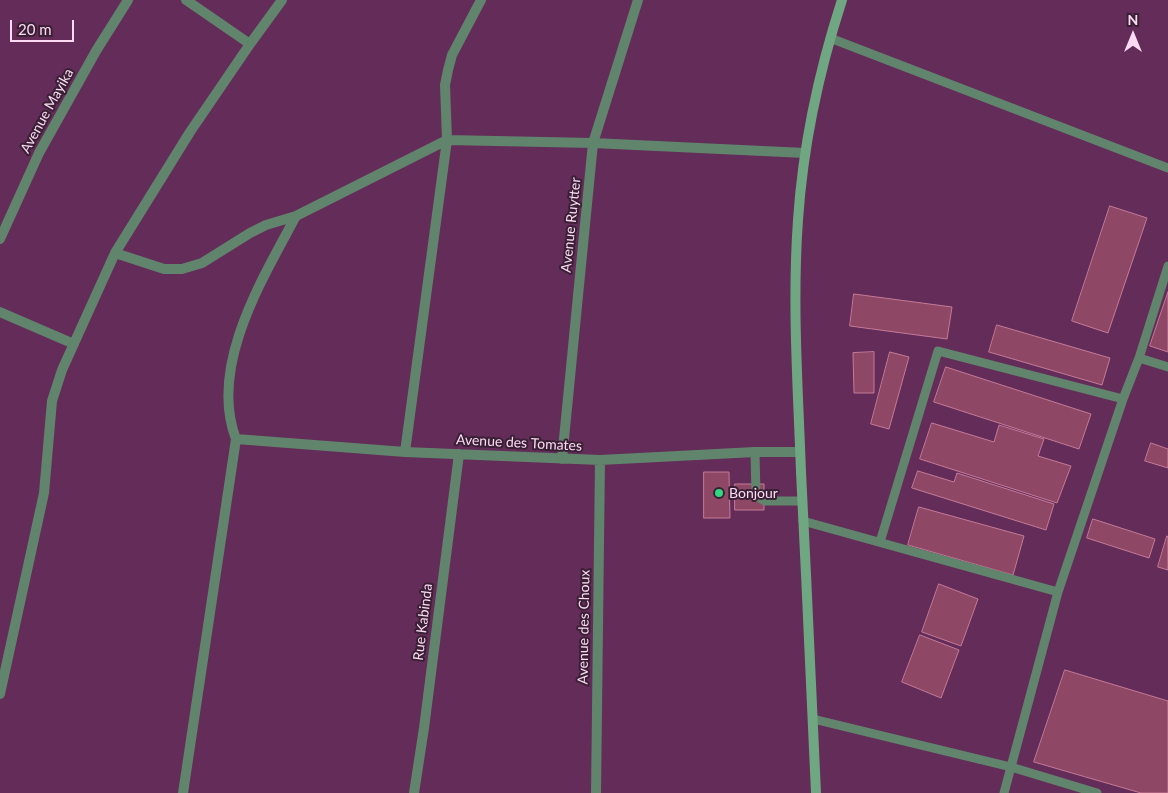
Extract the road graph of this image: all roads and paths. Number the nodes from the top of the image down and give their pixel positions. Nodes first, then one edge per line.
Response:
1 (128, 0) edge
2 (186, 0) edge
3 (282, 0) edge
4 (481, 0) edge
5 (638, 0) edge
6 (842, 0) edge
7 (830, 38) junction
8 (250, 44) junction
9 (447, 140) junction
10 (593, 144) junction
11 (805, 153) junction
12 (1168, 168) edge
13 (296, 216) junction
14 (0, 239) edge
15 (115, 253) junction
16 (1168, 266) edge
17 (0, 312) edge
18 (74, 344) junction
19 (1139, 358) junction
20 (1168, 367) edge
21 (1123, 399) junction
22 (236, 439) junction
23 (406, 452) junction
24 (755, 452) junction
25 (800, 452) junction
26 (459, 454) junction
27 (562, 459) junction
28 (600, 460) junction
29 (802, 501) junction
30 (804, 521) junction
31 (880, 542) junction
32 (1058, 592) junction
33 (0, 694) edge
34 (813, 719) junction
35 (1011, 767) junction
36 (184, 793) edge
37 (414, 793) edge
38 (596, 793) edge
39 (816, 793) edge
40 (1004, 793) edge
41 (1097, 793) edge

1 - 14 street, Avenue Mayika
2 - 8 street
3 - 8 street
4 - 9 street
5 - 10 street, Avenue Ruytter
6 - 7 main road
7 - 11 main road
7 - 12 lane
8 - 15 street
9 - 10 street
9 - 13 street
9 - 23 street
10 - 11 street
10 - 27 street, Avenue Ruytter
11 - 25 main road
13 - 15 street
13 - 22 street
15 - 18 street
16 - 19 lane
17 - 18 street
18 - 33 street
19 - 20 lane
19 - 21 lane
21 - 31 lane
21 - 32 lane
22 - 23 street, Avenue des Tomates
22 - 36 street
23 - 26 street, Avenue des Tomates
24 - 25 street, Avenue des Tomates
24 - 28 street, Avenue des Tomates
24 - 29 lane
25 - 29 main road
26 - 27 street, Avenue des Tomates
26 - 37 street, Rue Kabinda
27 - 28 street, Avenue des Tomates
28 - 38 street, Avenue des Choux
29 - 30 main road
30 - 31 lane
30 - 34 main road
31 - 32 lane
32 - 35 lane
34 - 35 lane
34 - 39 main road
35 - 40 lane
35 - 41 lane

